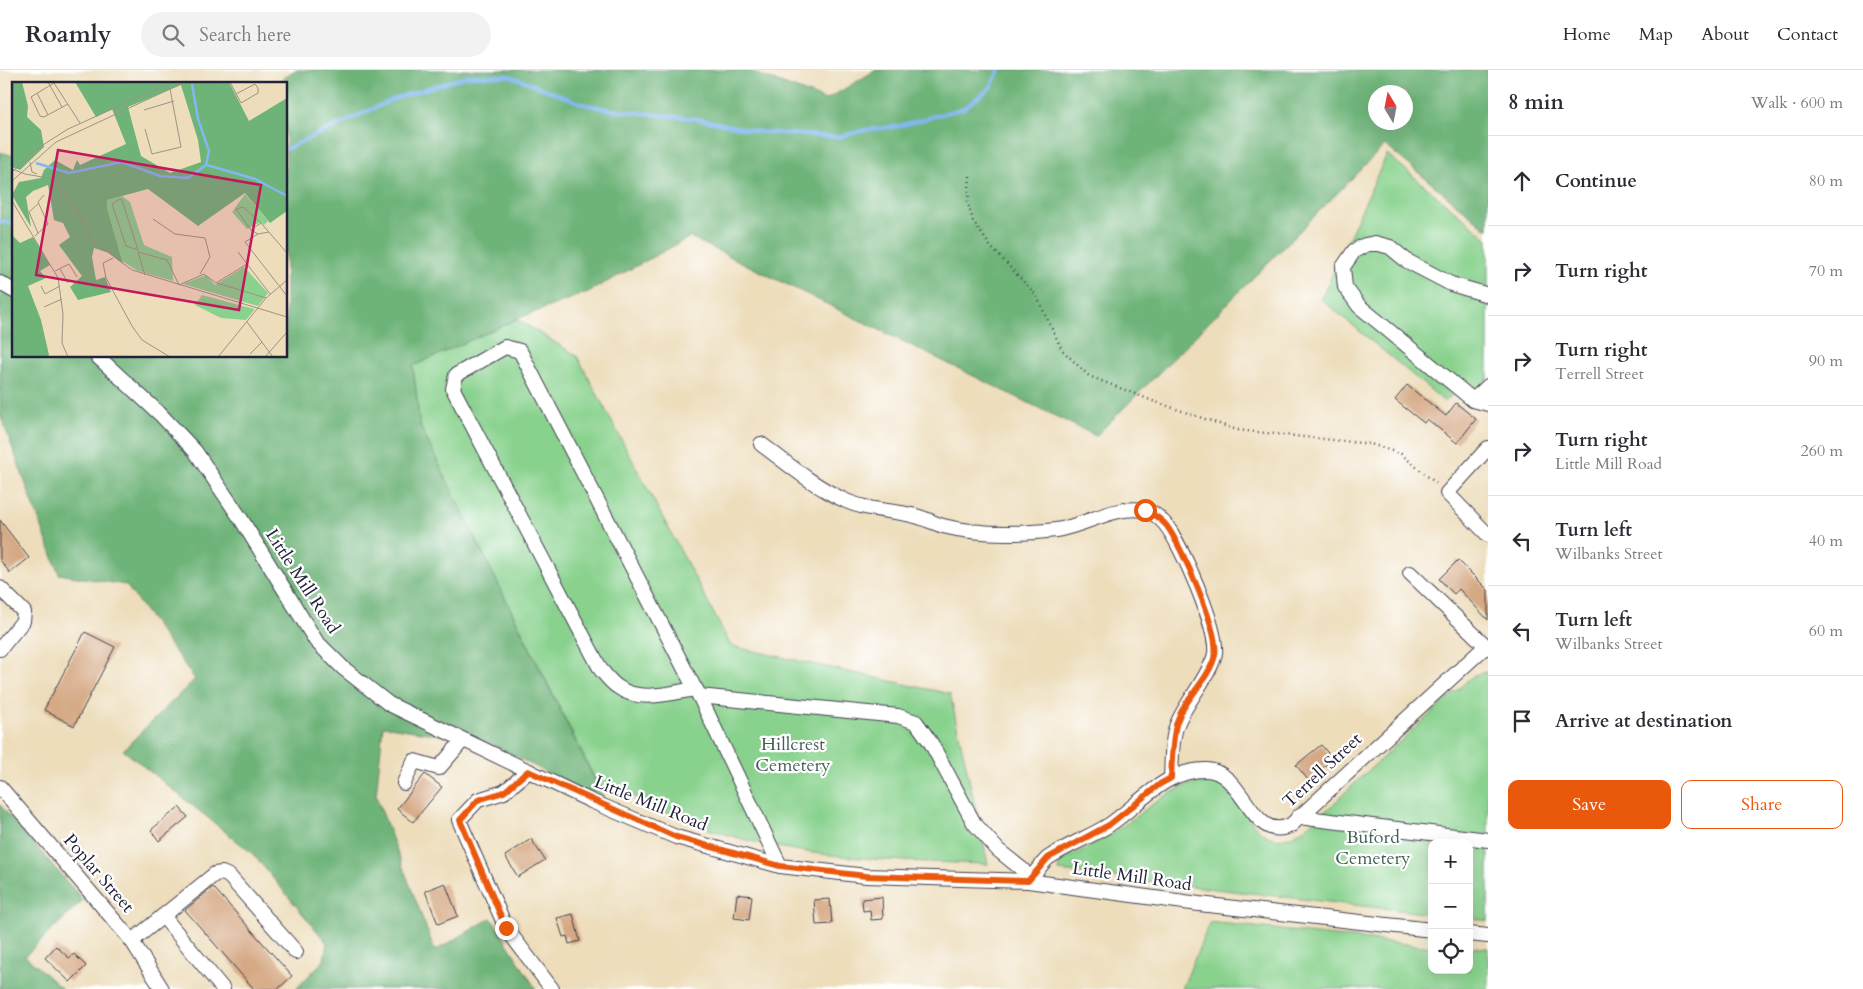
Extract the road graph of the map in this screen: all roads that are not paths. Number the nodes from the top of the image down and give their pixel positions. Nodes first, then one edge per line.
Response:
1 (0, 283) edge
2 (12, 289) edge
3 (1488, 295) edge
4 (99, 358) edge
5 (1488, 386) edge
6 (1473, 400) junction
7 (1488, 404) edge
8 (761, 444) dead end
9 (1488, 448) edge
10 (1488, 535) edge
11 (1410, 573) dead end
12 (0, 588) edge
13 (1487, 647) edge
14 (0, 649) edge
15 (697, 692) junction
16 (463, 740) junction
17 (528, 771) junction
18 (1171, 778) junction
19 (404, 783) dead end
20 (0, 787) edge
21 (1298, 817) junction
22 (1488, 840) edge
23 (780, 866) junction
24 (1028, 881) junction
25 (163, 916) junction
26 (1428, 930) edge
27 (1473, 934) edge
28 (1488, 936) edge
29 (132, 941) junction
30 (296, 952) dead end
31 (162, 989) edge
32 (223, 989) edge
33 (552, 989) edge

1 - 2 street
3 - 6 street
4 - 16 street, Little Mill Road
5 - 6 street
6 - 7 street
8 - 18 street
9 - 10 street
11 - 13 street
12 - 14 street
13 - 21 street, Terrell Street
15 - 15 street
15 - 23 street
15 - 24 street
16 - 17 street, Little Mill Road
16 - 19 street
17 - 23 street, Little Mill Road
17 - 33 street
18 - 21 street, Terrell Street
18 - 24 street, Terrell Street
20 - 29 street, Poplar Street
21 - 22 street
23 - 24 street, Little Mill Road
24 - 26 street, Little Mill Road
25 - 29 street
25 - 30 street
25 - 32 street
27 - 28 street
29 - 31 street, Poplar Street

